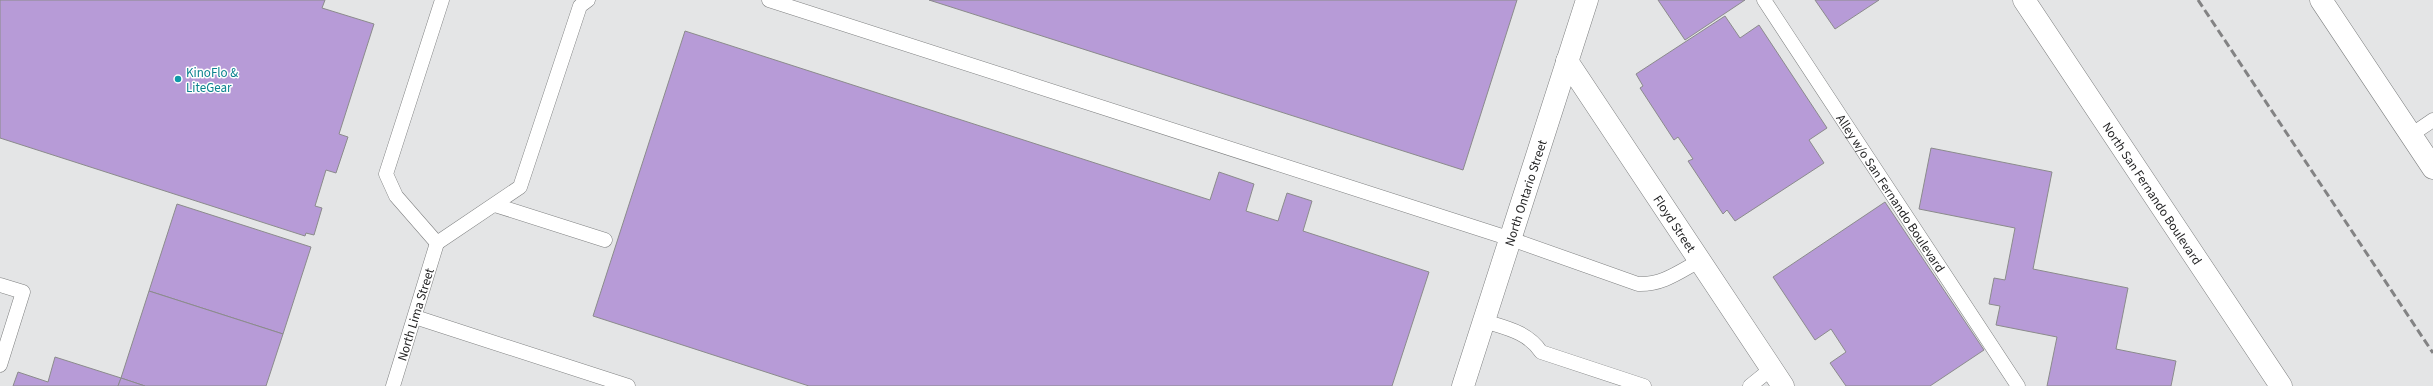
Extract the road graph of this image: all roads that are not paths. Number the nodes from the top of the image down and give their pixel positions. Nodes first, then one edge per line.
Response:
1 (442, 0) edge
2 (588, 0) edge
3 (769, 0) edge
4 (1587, 0) edge
5 (1764, 0) edge
6 (2024, 0) edge
7 (2321, 0) edge
8 (1567, 61) junction
9 (2433, 120) edge
10 (2411, 135) junction
11 (2433, 168) edge
12 (495, 205) junction
13 (1511, 239) junction
14 (605, 240) dead end
15 (437, 244) junction
16 (1699, 261) junction
17 (0, 285) edge
18 (415, 316) junction
19 (1484, 321) junction
20 (0, 365) edge
21 (1777, 377) edge
22 (393, 386) edge
23 (628, 386) edge
24 (1463, 386) edge
25 (1644, 386) edge
26 (1750, 386) edge
27 (2018, 386) edge
28 (2281, 386) edge

1 - 15 lane
2 - 12 lane
3 - 13 lane
4 - 8 street, North Ontario Street
5 - 27 lane, Alley w/o San Fernando Boulevard
6 - 28 street, North San Fernando Boulevard
7 - 10 street
8 - 13 street, North Ontario Street
8 - 16 street, Floyd Street
9 - 10 lane
10 - 11 street
12 - 14 lane
12 - 15 lane
13 - 16 lane
13 - 19 street, North Ontario Street
15 - 18 lane, North Lima Street
16 - 21 street, Floyd Street
17 - 20 lane
18 - 22 lane, North Lima Street
18 - 23 lane
19 - 24 street, North Ontario Street
19 - 25 lane
21 - 26 lane

